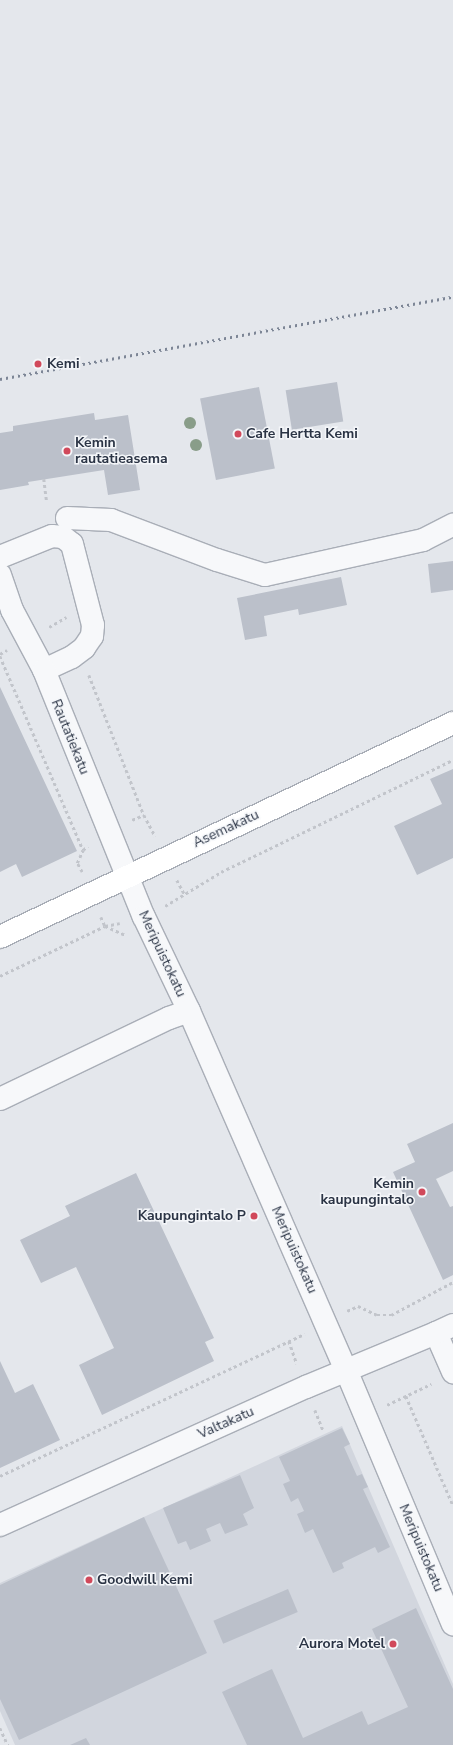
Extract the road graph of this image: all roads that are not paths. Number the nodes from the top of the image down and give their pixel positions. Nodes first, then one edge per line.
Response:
1 (67, 518) dead end
2 (453, 525) edge
3 (0, 557) edge
4 (0, 575) edge
5 (6, 611) edge
6 (44, 670) junction
7 (453, 723) edge
8 (128, 878) junction
9 (0, 937) edge
10 (189, 1011) junction
11 (0, 1099) edge
12 (444, 1329) edge
13 (346, 1370) junction
14 (453, 1372) edge
15 (0, 1525) edge
16 (453, 1624) edge

1 - 2 street
3 - 6 street
4 - 5 street, Rautatiekatu
5 - 6 street, Rautatiekatu
6 - 8 street, Rautatiekatu
7 - 8 main road, Asemakatu
8 - 9 main road, Asemakatu
8 - 10 street, Meripuistokatu
10 - 11 street
10 - 13 street, Meripuistokatu
12 - 13 street, Valtakatu
12 - 14 street
13 - 15 street, Valtakatu
13 - 16 street, Meripuistokatu

